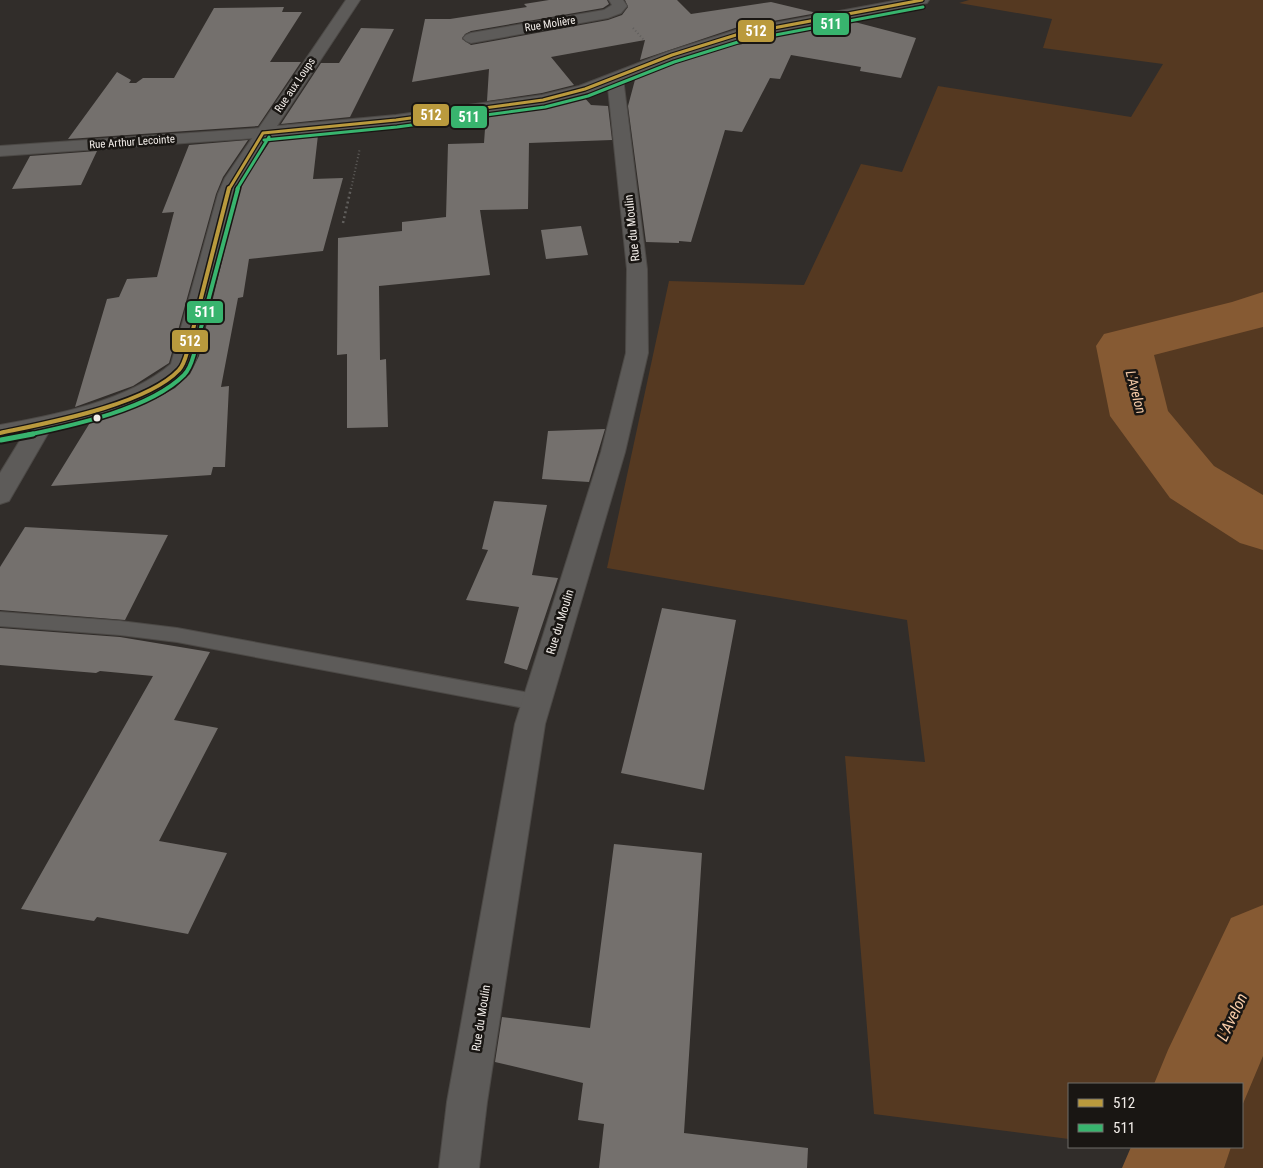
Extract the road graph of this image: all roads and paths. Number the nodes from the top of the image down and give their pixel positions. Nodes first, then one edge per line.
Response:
1 (353, 0) edge
2 (922, 0) edge
3 (616, 5) edge
4 (470, 38) dead end
5 (662, 58) junction
6 (615, 78) junction
7 (365, 123) junction
8 (263, 133) junction
9 (0, 151) edge
10 (343, 223) dead end
11 (41, 426) junction
12 (0, 433) edge
13 (0, 495) edge
14 (0, 619) edge
15 (535, 702) junction
16 (460, 1168) edge

1 - 8 street, Rue aux Loups
2 - 5 street, Rue Arthur Lecointe
3 - 4 street, Rue Molière
3 - 5 path
5 - 6 street, Rue Arthur Lecointe
6 - 7 street, Rue Arthur Lecointe
6 - 15 street, Rue du Moulin
7 - 8 street, Rue Arthur Lecointe
7 - 10 path
8 - 9 street, Rue Arthur Lecointe
8 - 11 street, Rue aux Loups
11 - 12 street, Rue aux Loups
11 - 13 street
14 - 15 lane
15 - 16 street, Rue du Moulin

